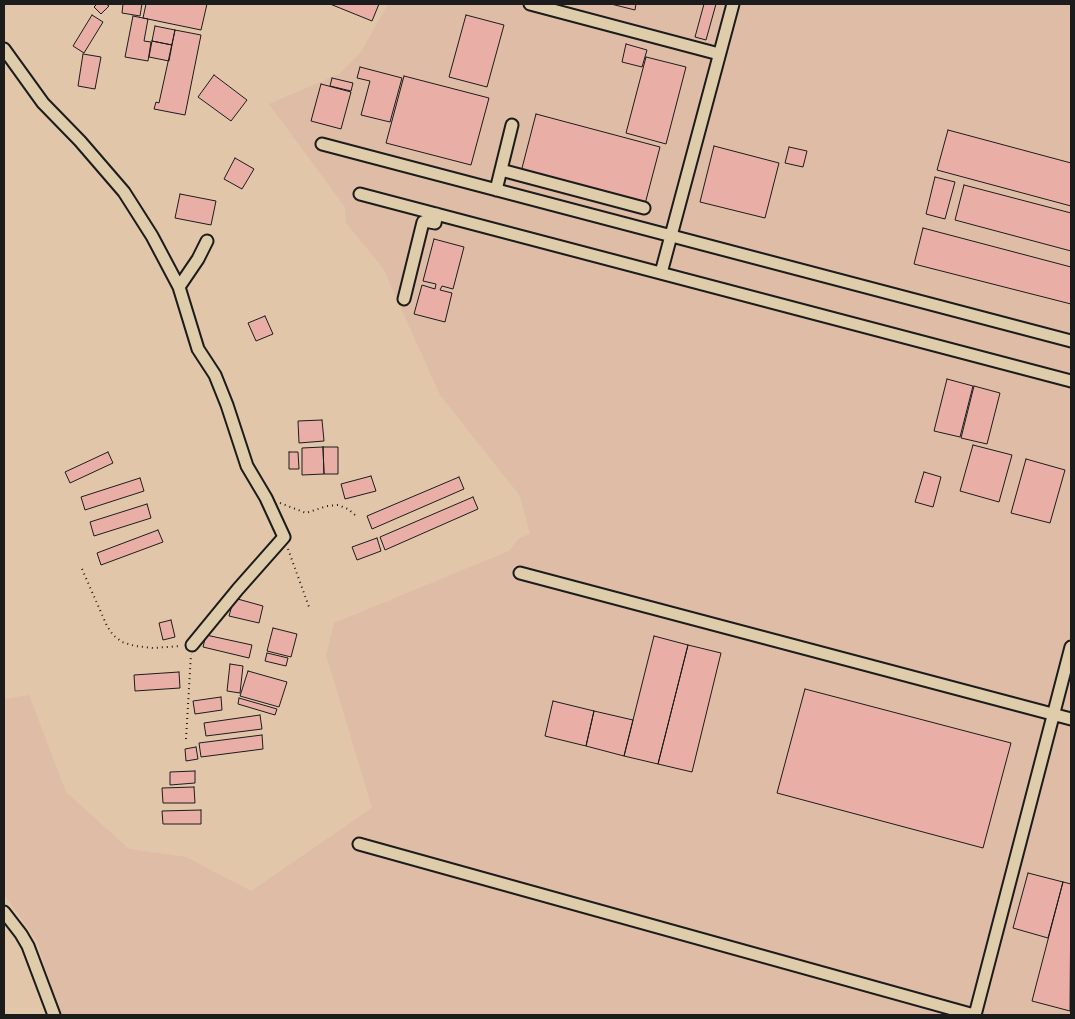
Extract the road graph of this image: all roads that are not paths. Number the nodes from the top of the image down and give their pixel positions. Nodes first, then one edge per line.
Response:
1 (530, 4) edge
2 (733, 4) edge
3 (4, 49) edge
4 (719, 54) junction
5 (512, 126) dead end
6 (322, 144) dead end
7 (501, 170) junction
8 (496, 190) junction
9 (360, 194) dead end
10 (644, 208) dead end
11 (437, 214) junction
12 (670, 236) junction
13 (207, 241) dead end
14 (661, 273) junction
15 (179, 287) junction
16 (404, 299) dead end
17 (1071, 341) edge
18 (1071, 381) edge
19 (520, 573) dead end
20 (192, 645) road end
21 (1071, 648) edge
22 (1054, 714) junction
23 (1071, 719) edge
24 (359, 844) dead end
25 (4, 912) edge
26 (54, 1015) edge
27 (974, 1015) edge

1 - 4 street
2 - 4 street
3 - 15 street
4 - 12 street
5 - 7 street
6 - 8 street
7 - 8 street
7 - 10 street
8 - 12 street
9 - 11 street
11 - 14 street
11 - 16 street
12 - 14 street
12 - 17 street
13 - 15 street
14 - 18 street
15 - 20 street
19 - 22 street
21 - 22 street
22 - 23 street
22 - 27 street
24 - 27 street
25 - 26 street

